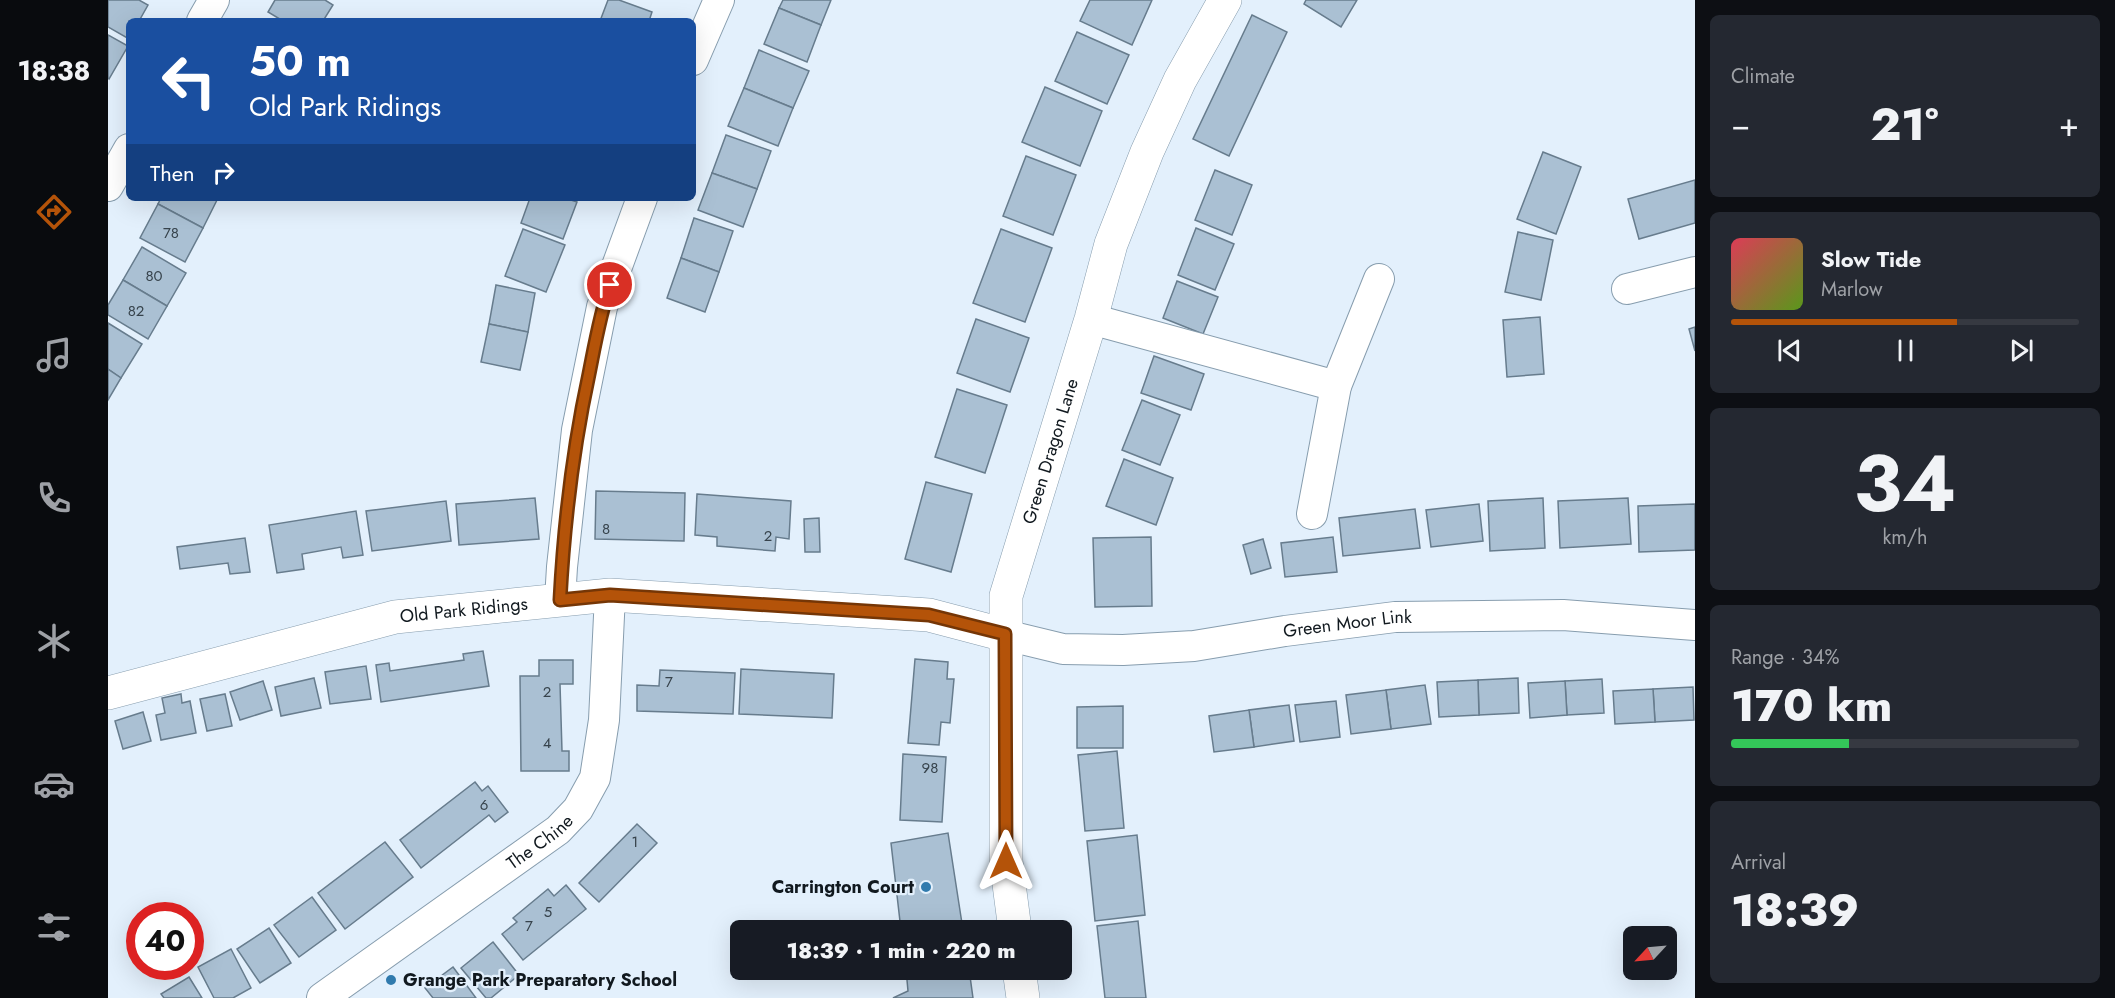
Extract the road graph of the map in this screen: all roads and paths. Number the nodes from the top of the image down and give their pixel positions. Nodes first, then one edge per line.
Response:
1 (214, 0) edge
2 (719, 0) edge
3 (1225, 0) edge
4 (204, 18) edge
5 (696, 53) edge
6 (126, 154) edge
7 (108, 186) edge
8 (641, 201) edge
9 (1695, 272) edge
10 (1379, 279) dead end
11 (1627, 289) dead end
12 (1091, 319) junction
13 (1336, 386) junction
14 (1312, 514) dead end
15 (610, 595) junction
16 (560, 600) junction
17 (1695, 625) edge
18 (1005, 634) junction
19 (108, 693) edge
20 (1014, 920) edge
21 (1021, 980) edge
22 (322, 998) edge
23 (1023, 998) edge

1 - 4 street
2 - 5 street
3 - 12 street, Green Dragon Lane
6 - 7 street
8 - 16 street
9 - 11 street
10 - 13 street
12 - 13 street
12 - 18 street, Green Dragon Lane
13 - 14 street
15 - 16 street, Old Park Ridings
15 - 18 street, Old Park Ridings
15 - 22 street, The Chine
16 - 19 street, Old Park Ridings
17 - 18 street, Green Moor Link
18 - 20 street, Green Dragon Lane
21 - 23 street

